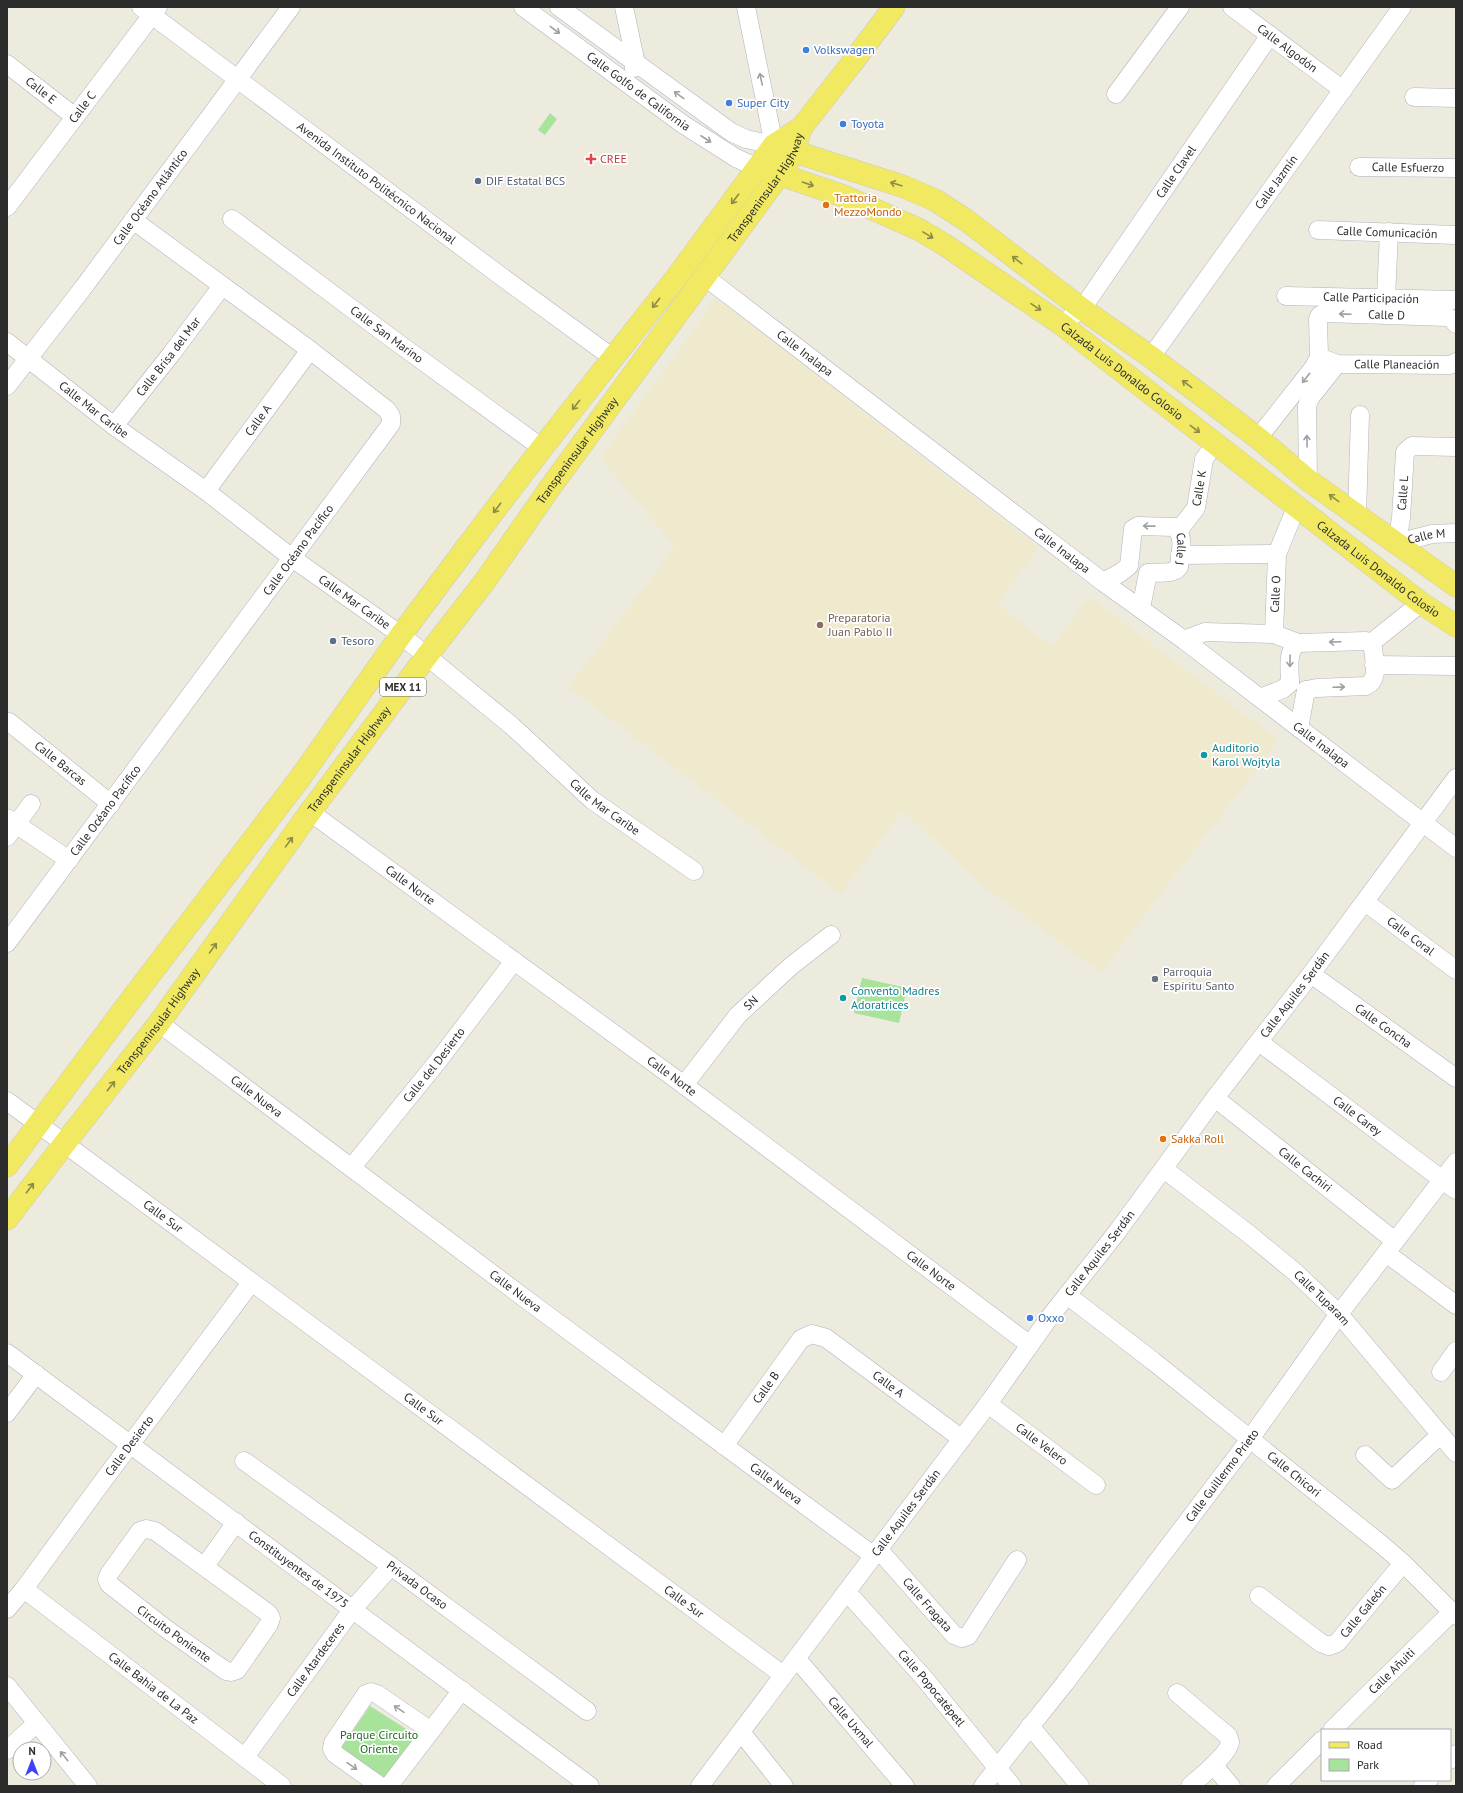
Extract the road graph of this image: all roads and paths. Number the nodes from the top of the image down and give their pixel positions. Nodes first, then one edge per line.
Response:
1 (292, 7) edge
2 (524, 7) edge
3 (559, 7) edge
4 (624, 7) edge
5 (746, 7) edge
6 (894, 7) edge
7 (1180, 7) edge
8 (1232, 7) edge
9 (1402, 7) edge
10 (150, 10) edge
11 (1270, 36) junction
12 (7, 64) edge
13 (636, 64) junction
14 (239, 79) junction
15 (624, 82) junction
16 (1343, 90) junction
17 (1116, 94) dead end
18 (1414, 97) dead end
19 (1456, 98) edge
20 (75, 117) junction
21 (784, 148) junction
22 (1359, 167) dead end
23 (758, 168) junction
24 (1456, 168) edge
25 (780, 174) junction
26 (8, 203) edge
27 (232, 219) dead end
28 (133, 220) junction
29 (1318, 230) dead end
30 (1388, 232) junction
31 (1456, 234) edge
32 (704, 276) junction
33 (222, 286) junction
34 (1286, 296) dead end
35 (1386, 298) junction
36 (1456, 300) edge
37 (1082, 309) junction
38 (1455, 322) edge
39 (1061, 324) junction
40 (7, 342) edge
41 (310, 350) junction
42 (1151, 357) junction
43 (1319, 357) junction
44 (28, 358) junction
45 (613, 358) junction
46 (1456, 362) edge
47 (1337, 364) junction
48 (7, 386) edge
49 (1360, 415) dead end
50 (114, 426) junction
51 (1258, 438) junction
52 (1216, 444) junction
53 (1456, 447) edge
54 (542, 448) junction
55 (1308, 480) junction
56 (206, 491) junction
57 (1297, 506) junction
58 (1358, 515) junction
59 (1179, 530) junction
60 (1456, 533) edge
61 (1397, 543) junction
62 (1277, 554) junction
63 (1180, 555) junction
64 (292, 558) junction
65 (1129, 566) junction
66 (1447, 572) edge
67 (1148, 573) junction
68 (1103, 582) junction
69 (1456, 586) edge
70 (1421, 603) junction
71 (1141, 608) junction
72 (1456, 626) edge
73 (1274, 634) junction
74 (402, 635) junction
75 (1184, 640) junction
76 (1298, 643) junction
77 (1371, 643) junction
78 (426, 657) junction
79 (1374, 665) junction
80 (1456, 666) edge
81 (1290, 683) junction
82 (1306, 690) junction
83 (1260, 698) junction
84 (9, 722) dead end
85 (1299, 728) junction
86 (1456, 778) edge
87 (30, 804) dead end
88 (111, 804) junction
89 (310, 812) junction
90 (1422, 823) junction
91 (10, 826) edge
92 (1456, 848) edge
93 (69, 860) junction
94 (694, 871) dead end
95 (1365, 902) junction
96 (10, 933) edge
97 (831, 935) dead end
98 (514, 961) junction
99 (1456, 970) edge
100 (1311, 974) junction
101 (159, 1023) junction
102 (1259, 1042) junction
103 (1456, 1078) edge
104 (684, 1085) junction
105 (1215, 1098) junction
106 (7, 1101) edge
107 (38, 1124) junction
108 (64, 1143) junction
109 (1456, 1162) edge
110 (7, 1166) edge
111 (352, 1168) junction
112 (1164, 1168) junction
113 (1449, 1185) edge
114 (7, 1219) edge
115 (1390, 1247) junction
116 (252, 1284) junction
117 (1067, 1295) junction
118 (1456, 1304) edge
119 (1339, 1314) junction
120 (812, 1334) joint
121 (1030, 1345) junction
122 (1456, 1350) edge
123 (7, 1353) edge
124 (1441, 1372) dead end
125 (36, 1374) junction
126 (988, 1404) junction
127 (7, 1413) edge
128 (1440, 1435) junction
129 (962, 1439) junction
130 (1250, 1439) junction
131 (131, 1445) junction
132 (724, 1446) junction
133 (1456, 1454) edge
134 (1365, 1455) dead end
135 (244, 1461) dead end
136 (1096, 1485) dead end
137 (236, 1522) junction
138 (876, 1553) junction
139 (1017, 1560) dead end
140 (1403, 1562) junction
141 (205, 1566) junction
142 (391, 1566) junction
143 (24, 1589) junction
144 (847, 1592) junction
145 (1259, 1596) dead end
146 (7, 1609) edge
147 (352, 1610) junction
148 (1454, 1614) edge
149 (797, 1658) junction
150 (783, 1675) junction
151 (7, 1686) edge
152 (462, 1690) junction
153 (1177, 1693) dead end
154 (587, 1711) dead end
155 (37, 1723) junction
156 (1030, 1726) junction
157 (1333, 1729) edge
158 (431, 1731) junction
159 (741, 1732) junction
160 (1321, 1741) edge
161 (7, 1750) edge
162 (245, 1757) junction
163 (1214, 1766) junction
164 (998, 1768) junction
165 (88, 1786) edge
166 (282, 1786) edge
167 (380, 1786) edge
168 (389, 1786) edge
169 (590, 1786) edge
170 (700, 1786) edge
171 (784, 1786) edge
172 (905, 1786) edge
173 (983, 1786) edge
174 (1012, 1786) edge
175 (1080, 1786) edge
176 (1190, 1786) edge
177 (1231, 1786) edge
178 (1276, 1786) edge

1 - 14 street, Calle Océano Atlántico
2 -> 15 street, Calle Golfo de California
3 - 13 street, Calle Golfo de California
4 - 13 street
21 -> 5 street
6 - 21 main road, Transpeninsular Highway / MEX 11
7 - 17 street
8 - 11 street, Calle Algodón
9 - 16 street, Calle Jazmín
10 - 14 street, Avenida Instituto Politécnico Nacional
10 - 20 street, Calle C
11 - 16 street, Calle Algodón
11 - 37 street, Calle Clavel
12 - 20 street, Calle E
13 - 15 street
21 -> 13 street, Calle Golfo de California
14 - 28 street, Calle Océano Atlántico
14 - 45 street, Avenida Instituto Politécnico Nacional
15 -> 23 street, Calle Golfo de California
16 - 42 street, Calle Jazmín
18 - 19 street
20 - 26 street, Calle C
21 - 23 main road, Transpeninsular Highway / MEX 11
21 - 25 main road, Transpeninsular Highway / MEX 11
37 -> 21 main road
22 - 24 street, Calle Esfuerzo
23 - 25 main road, Calzada Luis Donaldo Colosio
23 -> 45 main road, Transpeninsular Highway / MEX 11
25 - 32 main road, Transpeninsular Highway / MEX 11
25 -> 39 main road, Calzada Luis Donaldo Colosio
27 - 54 street, Calle San Marino
28 - 33 street, Calle Océano Pacífico
28 - 44 street, Calle Océano Atlántico
29 - 30 street, Calle Comunicación
30 - 31 street, Calle Comunicación
30 - 35 street
32 - 68 street, Calle Inalapa
32 - 78 main road, Transpeninsular Highway / MEX 11
33 - 41 street, Calle Océano Pacífico
33 - 50 street, Calle Brisa del Mar
34 - 35 street, Calle Participación
35 - 36 street, Calle Participación
37 - 39 street, Calle Clavel
37 - 42 main road
38 -> 43 street, Calle D
39 -> 52 main road, Calzada Luis Donaldo Colosio
40 - 44 street, Calle Mar Caribe
41 - 56 street, Calle A
41 - 64 street, Calle Océano Pacífico
51 -> 42 main road
43 - 47 street
43 -> 51 street
44 - 48 street, Calle Océano Atlántico
44 - 50 street, Calle Mar Caribe
45 -> 54 main road, Transpeninsular Highway / MEX 11
46 - 47 street, Calle Planeación
55 -> 47 street
49 - 58 street
50 - 56 street, Calle Mar Caribe
51 - 55 main road
52 - 57 main road, Calzada Luis Donaldo Colosio
52 - 59 street, Calle K
53 - 61 street, Calle L
54 -> 74 main road, Transpeninsular Highway / MEX 11
55 - 57 main road
58 -> 55 main road
56 - 64 street, Calle Mar Caribe
57 - 62 street
57 - 70 main road, Calzada Luis Donaldo Colosio
58 - 61 main road
59 - 63 street, Calle J
59 -> 65 street, Calle J
60 - 61 street, Calle M
61 - 66 main road
62 - 63 street
62 - 73 street, Calle O
63 - 67 street, Calle J
64 - 74 street, Calle Mar Caribe
64 - 88 street, Calle Océano Pacífico
65 - 67 street
65 - 68 street
66 - 69 main road
67 - 71 street
68 - 71 street, Calle Inalapa
70 - 72 main road, Calzada Luis Donaldo Colosio
70 - 77 street
71 - 75 street, Calle Inalapa
73 - 75 street
73 - 76 street
74 - 78 street, Calle Mar Caribe
74 - 107 main road, Transpeninsular Highway / MEX 11
75 - 83 street, Calle Inalapa
77 -> 76 street
76 -> 81 street
77 - 79 street
78 - 89 main road, Transpeninsular Highway / MEX 11
78 - 94 street, Calle Mar Caribe
79 - 80 street
82 -> 79 street
81 - 82 street
81 - 83 street
82 - 85 street
83 - 85 street, Calle Inalapa
84 - 88 street, Calle Barcas
85 - 90 street, Calle Inalapa
86 - 90 street, Calle Aquiles Serdán
87 - 91 street
88 - 93 street, Calle Océano Pacífico
89 - 98 street, Calle Norte
101 -> 89 main road, Transpeninsular Highway / MEX 11
90 - 92 street, Calle Inalapa
90 - 95 street, Calle Aquiles Serdán
91 - 93 street
93 - 96 street, Calle Océano Pacífico
95 - 99 street, Calle Coral
95 - 100 street, Calle Aquiles Serdán
97 - 104 street, SN
98 - 104 street, Calle Norte
98 - 111 street, Calle del Desierto
100 - 102 street, Calle Aquiles Serdán
100 - 103 street, Calle Concha
108 -> 101 main road, Transpeninsular Highway / MEX 11
101 - 111 street, Calle Nueva
102 - 105 street, Calle Aquiles Serdán
102 - 113 street, Calle Carey
104 - 121 street, Calle Norte
105 - 112 street, Calle Aquiles Serdán
105 - 115 street, Calle Cachiri
106 - 107 street, Calle Sur
107 - 108 street, Calle Sur
107 - 110 main road, Transpeninsular Highway / MEX 11
114 -> 108 main road, Transpeninsular Highway / MEX 11
108 - 116 street, Calle Sur
109 - 113 street, Calle Guillermo Prieto
111 - 132 street, Calle Nueva
112 - 117 street, Calle Aquiles Serdán
112 - 119 street, Calle Tuparam
113 - 115 street, Calle Guillermo Prieto
115 - 118 street, Calle Cachiri
115 - 119 street, Calle Guillermo Prieto
116 - 131 street, Calle Desierto
116 - 150 street, Calle Sur
117 - 121 street, Calle Aquiles Serdán
117 - 130 street, Calle Chicori
119 - 128 street, Calle Tuparam
119 - 130 street, Calle Guillermo Prieto
120 - 129 street, Calle A
120 - 132 street, Calle B
121 - 126 street, Calle Aquiles Serdán
122 - 124 street
123 - 125 street, Constituyentes de 1975
125 - 127 street
125 - 131 street, Constituyentes de 1975
126 - 129 street, Calle Aquiles Serdán
126 - 136 street, Calle Velero
128 - 133 street, Calle Tuparam
128 - 134 street
129 - 138 street, Calle Aquiles Serdán
130 - 140 street, Calle Chicori
130 - 156 street, Calle Guillermo Prieto
131 - 137 street, Constituyentes de 1975
131 - 143 street, Calle Desierto
132 - 138 street, Calle Nueva
135 - 142 street, Privada Ocaso
137 - 141 street
137 - 147 street, Constituyentes de 1975
138 - 139 street, Calle Fragata
138 - 144 street, Calle Aquiles Serdán
140 - 145 street, Calle Galeón
140 - 148 street, Calle Chicori
141 - 141 street, Circuito Poniente
142 - 147 street, Calle Atardeceres
142 - 154 street, Privada Ocaso
143 - 146 street, Calle Desierto
143 - 162 street, Calle Bahia de La Paz
144 - 149 street, Calle Aquiles Serdán
144 - 164 street, Calle Popocatépetl
147 - 152 street, Constituyentes de 1975
147 - 162 street, Calle Atardeceres
148 - 157 street, Calle Añuiti
149 - 150 street, Calle Aquiles Serdán
149 - 172 street, Calle Uxmal
150 - 159 street, Calle Aquiles Serdán
151 - 155 street
152 - 158 street
152 - 169 street, Constituyentes de 1975
153 - 163 street
155 - 161 street
165 -> 155 street
156 - 164 street, Calle Guillermo Prieto
156 - 175 street
158 -> 167 street
158 - 168 street
159 - 170 street, Calle Aquiles Serdán
159 - 171 street
160 - 178 street
162 - 166 street, Calle Bahia de La Paz
163 - 176 street
163 - 177 street
164 - 173 street, Calle Guillermo Prieto
164 - 174 street, Calle Popocatépetl

